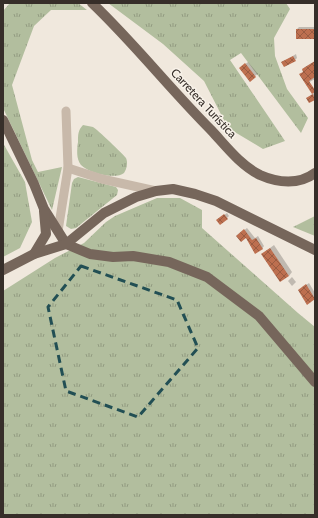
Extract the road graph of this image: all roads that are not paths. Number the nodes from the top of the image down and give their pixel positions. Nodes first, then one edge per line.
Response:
1 (92, 3) edge
2 (98, 7) edge
3 (66, 111) dead end
4 (3, 120) edge
5 (68, 168) junction
6 (315, 173) edge
7 (156, 191) junction
8 (44, 208) junction
9 (58, 231) junction
10 (66, 244) junction
11 (315, 250) edge
12 (34, 254) junction
13 (3, 270) edge
14 (315, 382) edge

1 - 2 main road, Carretera Turística
2 - 6 main road, Carretera Turística
3 - 5 street
4 - 8 main road
5 - 7 street
5 - 9 street
7 - 10 main road
7 - 11 main road
8 - 9 main road
8 - 12 main road
9 - 10 main road
10 - 12 main road
10 - 14 main road
12 - 13 main road

